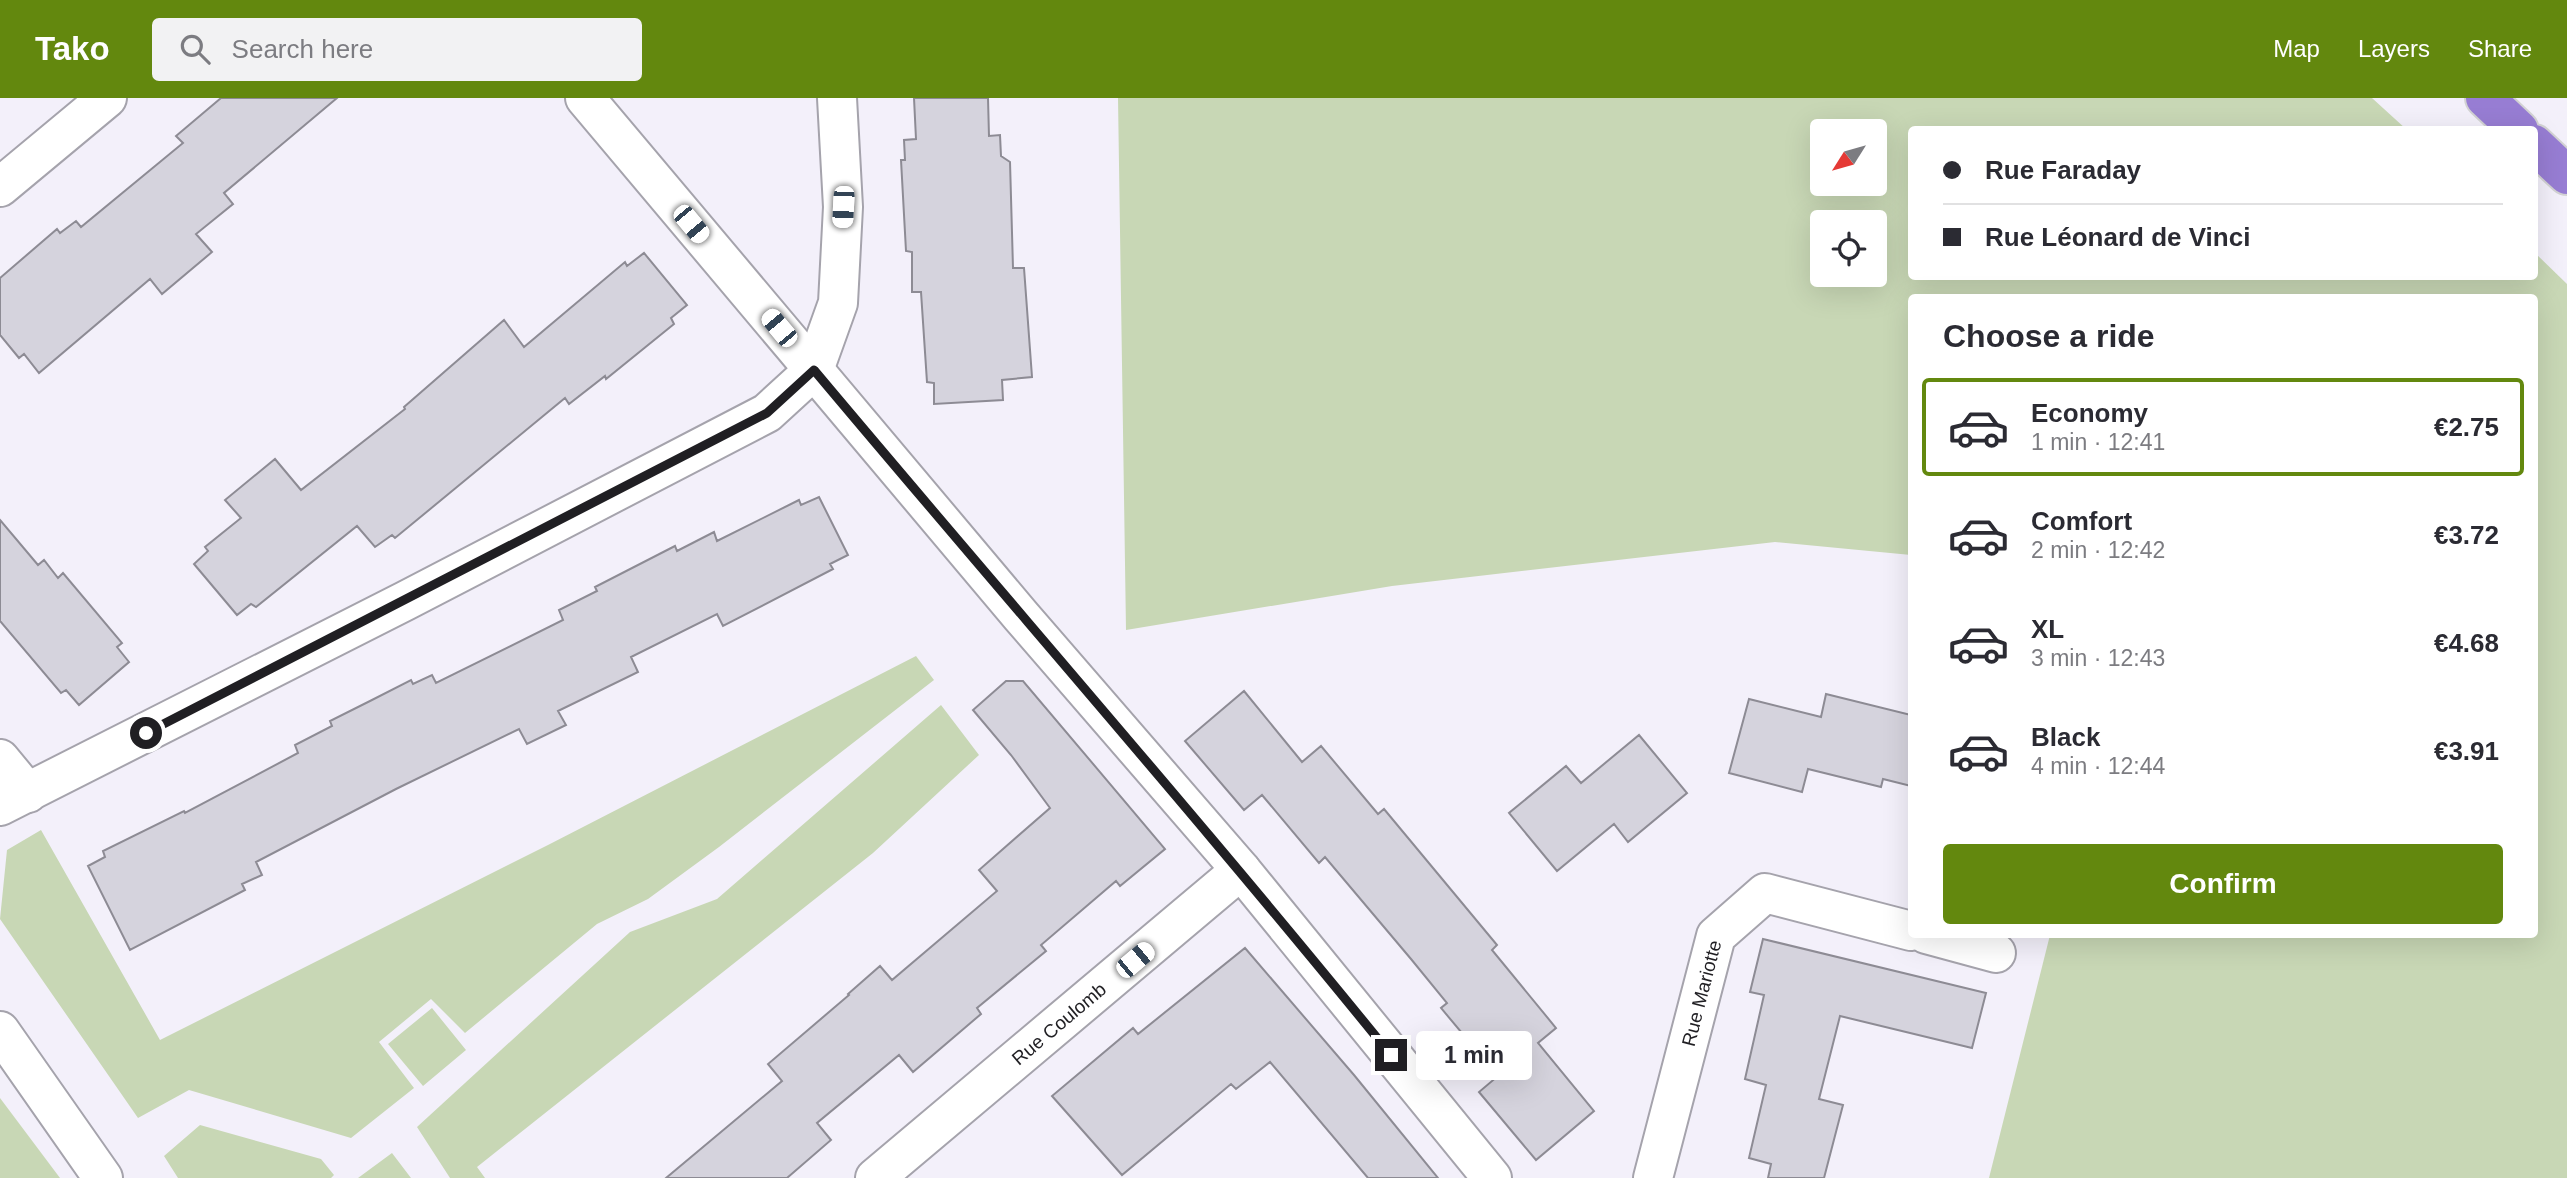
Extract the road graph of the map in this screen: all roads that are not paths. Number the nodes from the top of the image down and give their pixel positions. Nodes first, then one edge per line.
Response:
1 (107, 98) edge
2 (586, 98) edge
3 (837, 98) edge
4 (2485, 98) edge
5 (2515, 126) edge
6 (2538, 148) edge
7 (2567, 175) edge
8 (0, 187) edge
9 (814, 370) junction
10 (0, 759) edge
11 (14, 799) edge
12 (1241, 870) junction
13 (1908, 930) edge
14 (1941, 938) edge
15 (1996, 953) dead end
16 (0, 1031) edge
17 (103, 1178) edge
18 (875, 1178) edge
19 (1492, 1178) edge
20 (1653, 1178) edge

1 - 8 street
2 - 9 street
3 - 9 street
4 - 5 highway
6 - 7 highway
9 - 11 street
9 - 12 street
10 - 11 street
12 - 18 street, Rue Coulomb
12 - 19 street
13 - 20 street, Rue Mariotte
14 - 15 street
16 - 17 street

